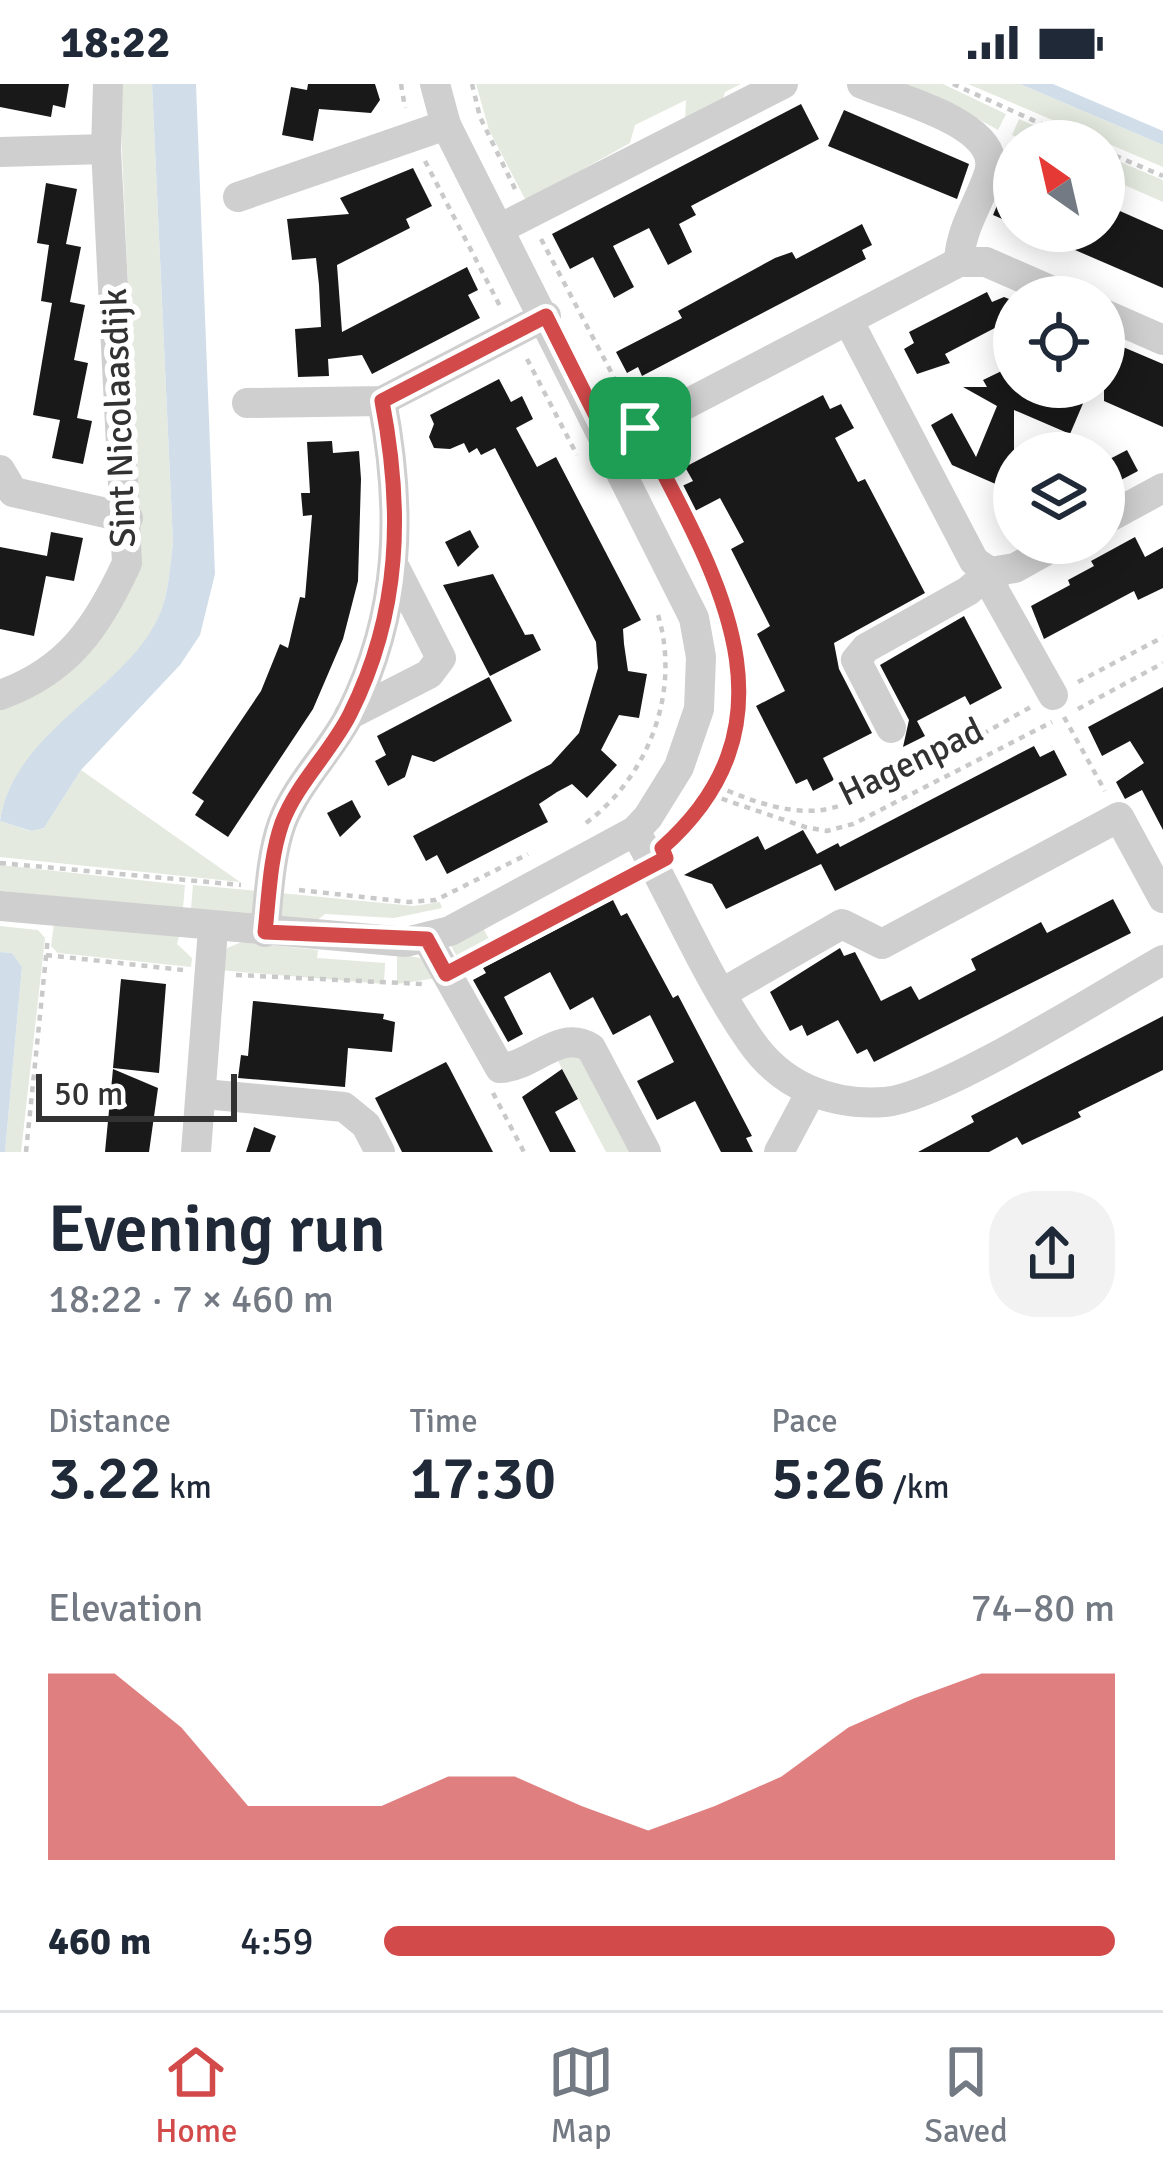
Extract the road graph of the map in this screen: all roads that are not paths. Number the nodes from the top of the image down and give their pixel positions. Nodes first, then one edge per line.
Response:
1 (108, 84) edge
2 (435, 84) edge
3 (783, 84) edge
4 (862, 84) edge
5 (446, 125) junction
6 (106, 149) junction
7 (0, 152) edge
8 (238, 197) dead end
9 (515, 222) junction
10 (959, 262) junction
11 (1018, 276) edge
12 (546, 316) junction
13 (849, 322) junction
14 (1125, 323) edge
15 (1163, 340) edge
16 (382, 401) junction
17 (247, 404) dead end
18 (610, 444) junction
19 (0, 470) edge
20 (1163, 488) edge
21 (1125, 509) edge
22 (128, 518) junction
23 (1022, 564) edge
24 (395, 568) junction
25 (990, 572) junction
26 (0, 694) edge
27 (1059, 706) road end
28 (349, 716) junction
29 (891, 728) dead end
30 (635, 831) junction
31 (1163, 898) edge
32 (0, 906) edge
33 (213, 928) junction
34 (265, 932) junction
35 (427, 939) junction
36 (1163, 960) edge
37 (722, 993) junction
38 (812, 1092) junction
39 (205, 1094) junction
40 (367, 1143) edge
41 (196, 1152) edge
42 (646, 1152) edge
43 (779, 1152) edge

1 - 6 street, Sint Nicolaasdijk
2 - 5 street
3 - 9 street
4 - 10 street
5 - 8 street
5 - 9 street
6 - 7 street
6 - 22 street, Sint Nicolaasdijk
9 - 12 street
10 - 11 street
10 - 13 street
12 - 16 street
12 - 18 street
13 - 18 street
13 - 25 street
14 - 15 street
16 - 17 street
16 - 24 street
18 - 30 street
19 - 22 street
20 - 21 street
22 - 26 street, Sint Nicolaasdijk
23 - 25 street
24 - 28 street
24 - 28 street
25 - 27 street
25 - 29 street
28 - 34 street
30 - 35 street
30 - 37 street
31 - 37 street
32 - 33 street
33 - 34 street
33 - 39 street
34 - 35 street
35 - 42 street
36 - 38 street
37 - 38 street
38 - 43 street
39 - 40 street
39 - 41 street

